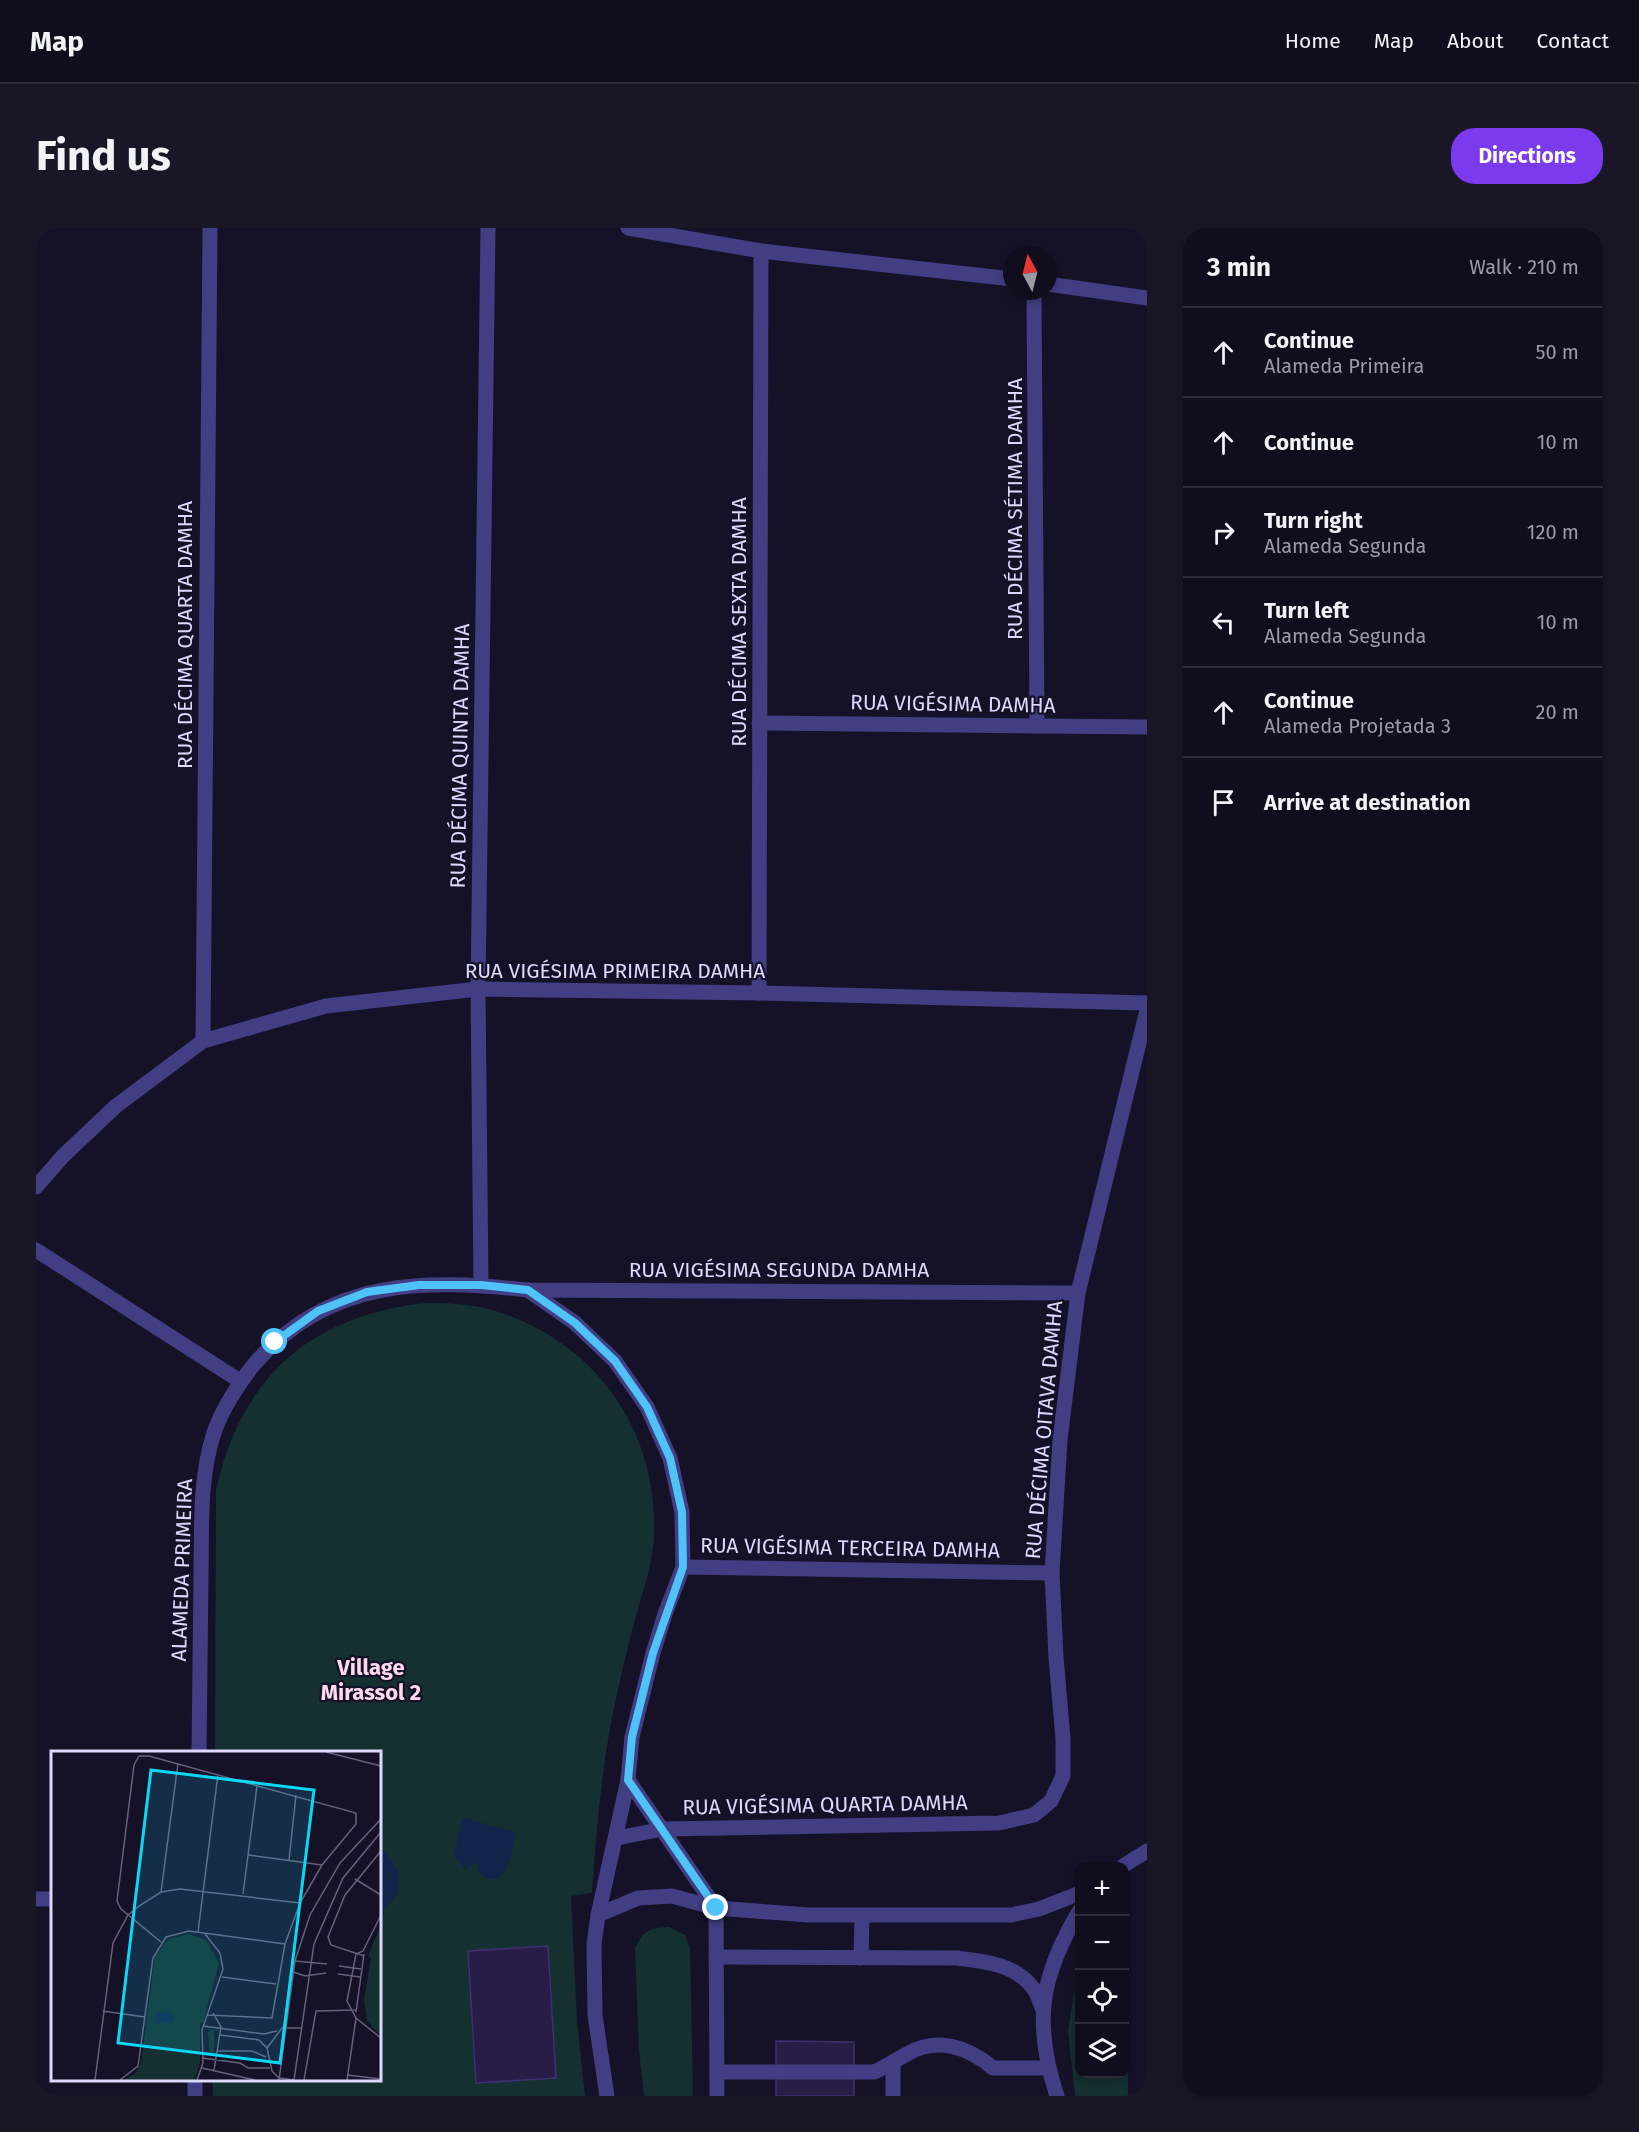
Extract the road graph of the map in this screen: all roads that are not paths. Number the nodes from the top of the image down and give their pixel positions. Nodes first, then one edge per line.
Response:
1 (210, 228) edge
2 (488, 228) edge
3 (628, 228) edge
4 (761, 251) junction
5 (1003, 278) edge
6 (1057, 285) edge
7 (1147, 298) edge
8 (1034, 300) edge
9 (759, 723) junction
10 (1037, 726) junction
11 (1147, 727) edge
12 (478, 989) junction
13 (759, 993) junction
14 (1147, 1003) edge
15 (1147, 1010) edge
16 (203, 1041) junction
17 (36, 1187) edge
18 (36, 1250) edge
19 (481, 1285) junction
20 (528, 1290) junction
21 (1078, 1293) junction
22 (240, 1381) junction
23 (683, 1567) junction
24 (1052, 1573) junction
25 (199, 1751) edge
26 (628, 1780) junction
27 (1034, 1815) joint
28 (663, 1829) junction
29 (617, 1838) junction
30 (1147, 1851) edge
31 (1129, 1862) edge
32 (1075, 1895) edge
33 (716, 1908) junction
34 (598, 1915) junction
35 (862, 1916) junction
36 (1076, 1916) edge
37 (716, 1957) junction
38 (861, 1958) junction
39 (1043, 2010) junction
40 (893, 2064) junction
41 (1048, 2068) junction
42 (717, 2072) junction
43 (607, 2096) edge
44 (717, 2096) edge
45 (893, 2096) edge
46 (1057, 2096) edge

1 - 16 street, RUA DÉCIMA QUARTA DAMHA
2 - 12 street, RUA DÉCIMA QUINTA DAMHA
3 - 4 street
4 - 5 street
4 - 9 street, RUA DÉCIMA SEXTA DAMHA
6 - 7 street
8 - 10 street, RUA DÉCIMA SÉTIMA DAMHA
9 - 10 street, RUA VIGÉSIMA DAMHA
9 - 13 street, RUA DÉCIMA SEXTA DAMHA
10 - 11 street, RUA VIGÉSIMA DAMHA
12 - 13 street, RUA VIGÉSIMA PRIMEIRA DAMHA
12 - 16 street, RUA VIGÉSIMA PRIMEIRA DAMHA
12 - 19 street, RUA DÉCIMA QUINTA DAMHA
13 - 14 street, RUA VIGÉSIMA PRIMEIRA DAMHA
15 - 21 street, RUA DÉCIMA OITAVA DAMHA
16 - 17 street, RUA VIGÉSIMA PRIMEIRA DAMHA
18 - 22 street
19 - 20 street, RUA VIGÉSIMA SEGUNDA DAMHA
19 - 22 street, ALAMEDA PRIMEIRA
20 - 21 street, RUA VIGÉSIMA SEGUNDA DAMHA
20 - 23 street
21 - 24 street, RUA DÉCIMA OITAVA DAMHA
22 - 25 street, ALAMEDA PRIMEIRA
23 - 24 street, RUA VIGÉSIMA TERCEIRA DAMHA
23 - 26 street
24 - 27 street, RUA DÉCIMA OITAVA DAMHA
26 - 28 street
26 - 29 street
27 - 28 street, RUA VIGÉSIMA QUARTA DAMHA
28 - 29 street, RUA VIGÉSIMA QUARTA DAMHA
28 - 33 street
29 - 34 street
30 - 31 street
32 - 35 street
33 - 34 street
33 - 35 street
33 - 37 street
34 - 43 street
35 - 38 street
36 - 39 street
37 - 38 street
37 - 42 street
38 - 39 street
39 - 41 street
40 - 41 street
40 - 42 street
40 - 45 street
41 - 46 street
42 - 44 street

